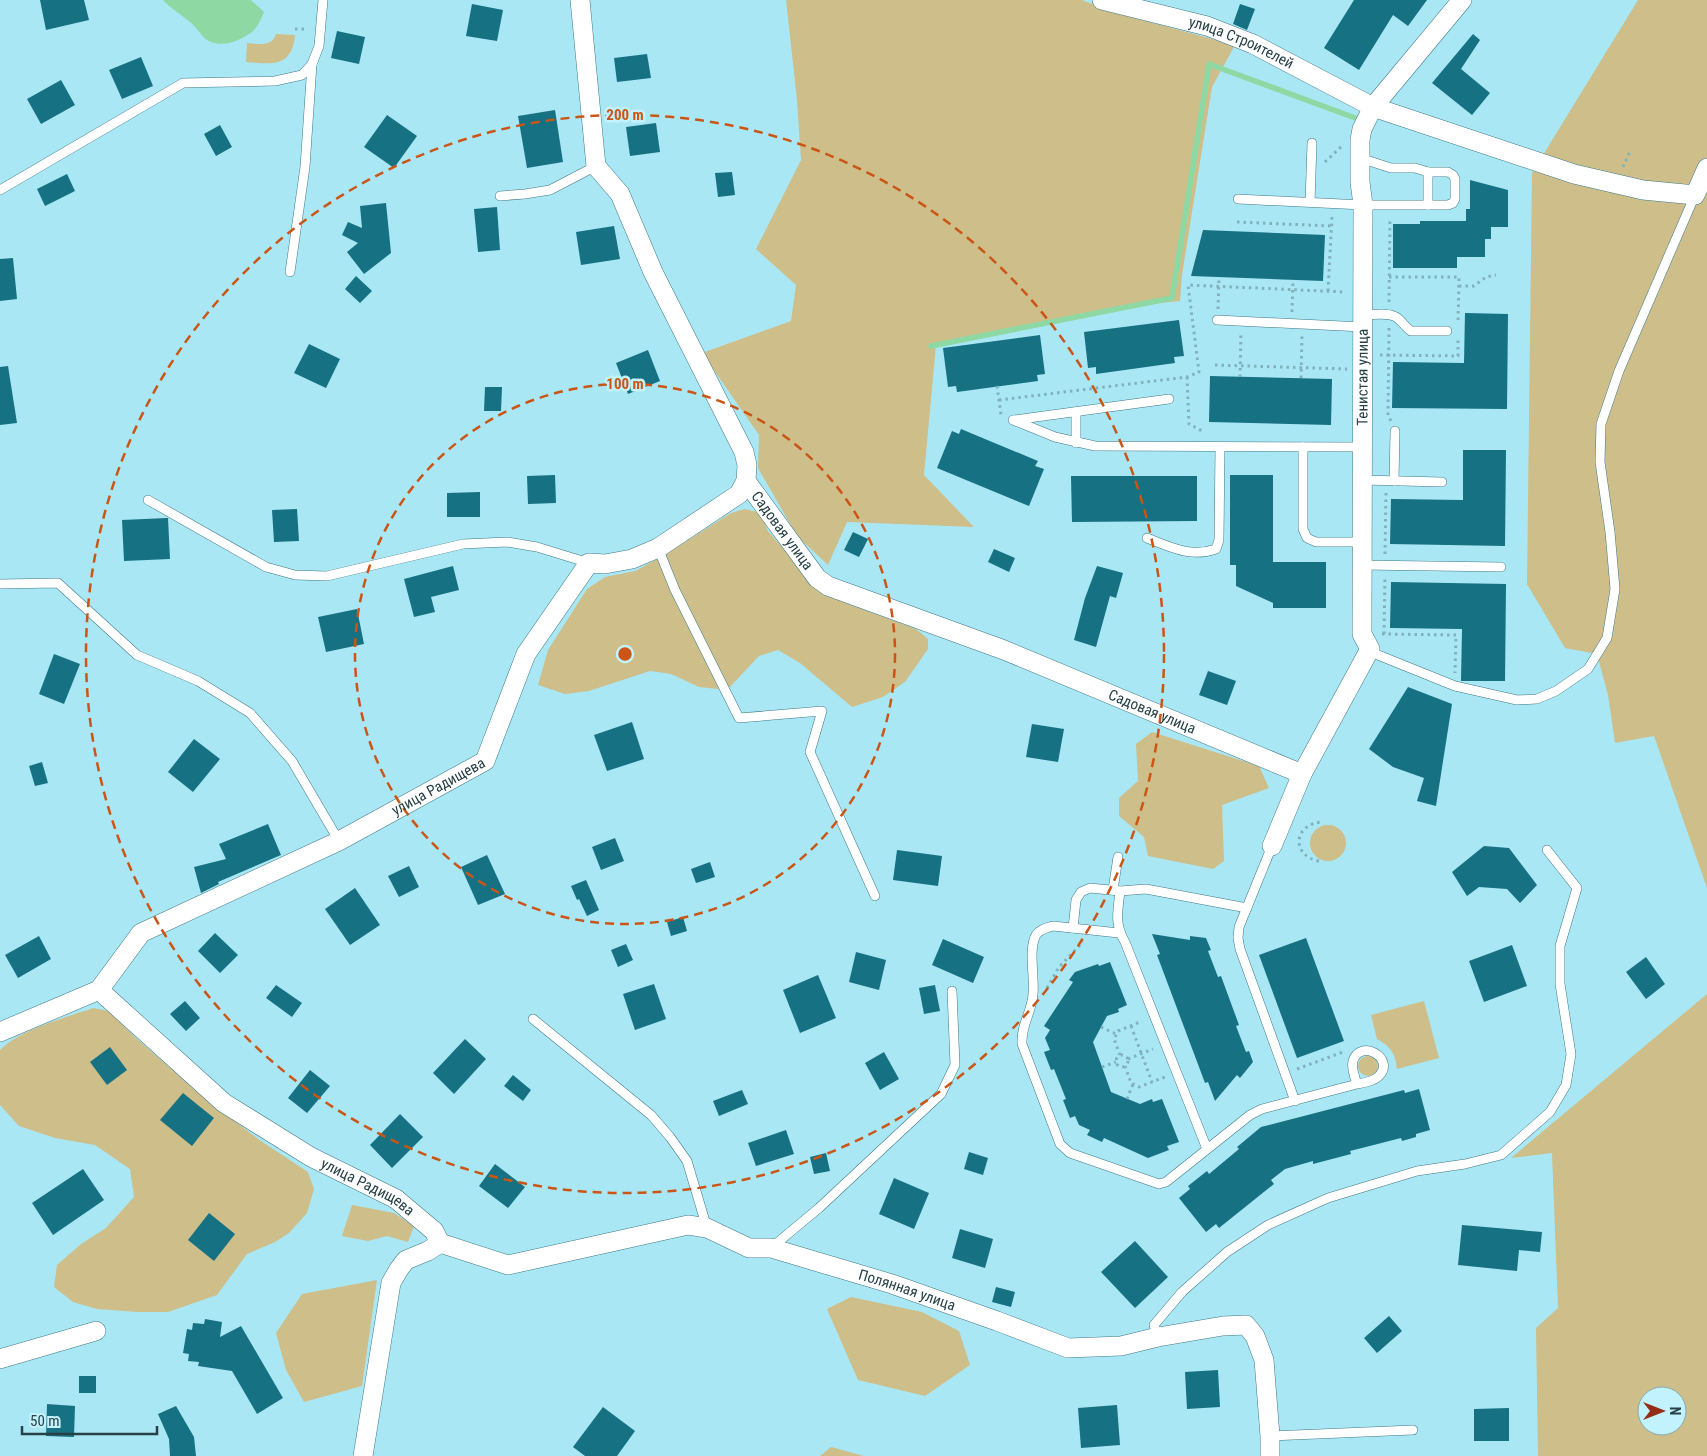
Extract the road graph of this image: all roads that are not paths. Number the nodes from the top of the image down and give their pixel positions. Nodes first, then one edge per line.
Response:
1 (323, 0) edge
2 (580, 0) edge
3 (1102, 0) edge
4 (1462, 0) edge
5 (312, 64) junction
6 (1373, 107) junction
7 (1312, 143) dead end
8 (1360, 149) junction
9 (596, 166) junction
10 (1707, 168) edge
11 (1428, 172) junction
12 (0, 190) edge
13 (1695, 195) junction
14 (500, 196) dead end
15 (1238, 199) dead end
16 (1310, 202) junction
17 (1363, 205) junction
18 (1428, 205) junction
19 (290, 272) dead end
20 (1217, 320) dead end
21 (1363, 321) junction
22 (1448, 331) dead end
23 (1170, 399) dead end
24 (1076, 412) junction
25 (1395, 431) dead end
26 (1076, 443) junction
27 (1220, 447) junction
28 (1303, 447) junction
29 (1362, 447) junction
30 (1362, 480) junction
31 (746, 481) junction
32 (1394, 481) junction
33 (1442, 482) dead end
34 (148, 500) dead end
35 (1147, 538) dead end
36 (1362, 542) junction
37 (658, 548) junction
38 (589, 563) junction
39 (1362, 565) junction
40 (1501, 567) dead end
41 (0, 584) edge
42 (1366, 642) junction
43 (1302, 774) junction
44 (339, 841) junction
45 (1272, 846) joint
46 (1547, 850) dead end
47 (1118, 857) dead end
48 (1116, 890) junction
49 (875, 896) dead end
50 (1247, 908) junction
51 (1073, 928) junction
52 (1119, 933) junction
53 (99, 990) junction
54 (952, 991) dead end
55 (533, 1020) dead end
56 (1, 1028) edge
57 (1357, 1084) junction
58 (1295, 1101) junction
59 (1207, 1150) junction
60 (707, 1228) junction
61 (440, 1243) junction
62 (771, 1248) junction
63 (96, 1331) dead end
64 (1158, 1337) junction
65 (0, 1359) edge
66 (1413, 1430) dead end
67 (1270, 1436) junction
68 (363, 1456) edge
69 (1270, 1456) edge

1 - 5 lane
2 - 9 street
3 - 6 street, улица Строителей
4 - 6 street, Тенистая улица
5 - 12 lane
5 - 19 lane
6 - 8 street, Тенистая улица
6 - 13 street, улица Строителей
7 - 16 lane
8 - 11 lane
8 - 17 street, Тенистая улица
9 - 14 lane
9 - 31 street, Садовая улица
10 - 13 street
11 - 18 lane
11 - 18 lane
13 - 42 lane
15 - 16 lane
16 - 17 lane
17 - 18 lane
17 - 21 street, Тенистая улица
20 - 21 lane
21 - 22 lane
21 - 29 street, Тенистая улица
23 - 24 lane
24 - 26 lane
24 - 26 lane
25 - 32 lane
26 - 27 lane
27 - 28 lane
27 - 35 lane
28 - 29 lane
28 - 36 lane
29 - 30 street, Тенистая улица
30 - 32 lane
30 - 36 street, Тенистая улица
31 - 37 street
31 - 43 street, Садовая улица
32 - 33 lane
34 - 38 lane
36 - 39 street, Тенистая улица
37 - 38 street
37 - 49 lane
38 - 44 street, улица Радищева
39 - 40 lane
39 - 42 street, Тенистая улица
41 - 44 lane
42 - 43 street
43 - 45 street
44 - 53 street, улица Радищева
45 - 50 lane
46 - 64 lane
47 - 48 lane
48 - 50 lane
48 - 51 lane
48 - 52 lane
50 - 58 lane
51 - 52 lane
51 - 59 lane
52 - 59 lane
53 - 56 street
53 - 61 street, улица Радищева
54 - 62 lane
55 - 60 lane
57 - 57 lane
57 - 58 lane
58 - 59 lane
60 - 61 street, Полянная улица
60 - 62 street, Полянная улица
61 - 68 street
62 - 64 street, Полянная улица
63 - 65 street
64 - 67 street, Полянная улица
66 - 67 lane
67 - 69 street, Полянная улица

